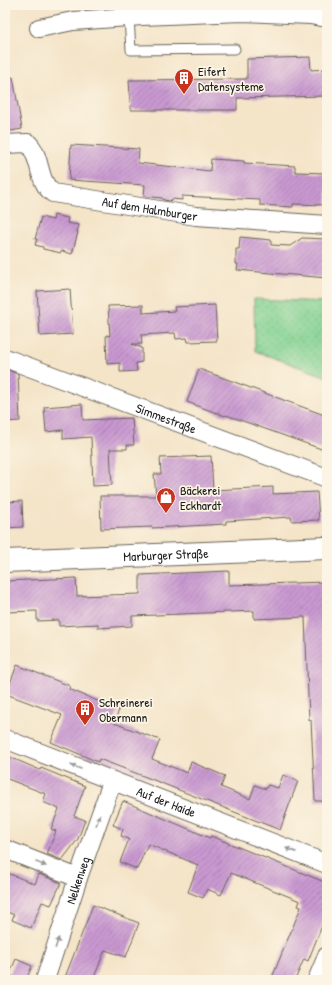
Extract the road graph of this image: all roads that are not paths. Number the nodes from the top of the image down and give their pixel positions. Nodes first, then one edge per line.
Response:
1 (129, 17) junction
2 (327, 18) edge
3 (39, 28) dead end
4 (235, 49) dead end
5 (5, 144) edge
6 (327, 225) edge
7 (5, 358) edge
8 (327, 478) edge
9 (327, 548) edge
10 (5, 561) edge
11 (5, 739) edge
12 (112, 782) junction
13 (5, 849) edge
14 (327, 864) edge
15 (78, 878) junction
16 (327, 956) edge
17 (45, 980) edge
18 (317, 980) edge

1 - 2 street
1 - 3 street
1 - 4 lane
5 - 6 street, Auf dem Halmburger
7 - 8 street, Simmestraße
9 - 10 street, Marburger Straße
12 -> 11 street, Auf der Haide
14 -> 12 street, Auf der Haide
15 -> 12 street, Nelkenweg
13 -> 15 street
17 -> 15 street, Nelkenweg
16 - 18 street

